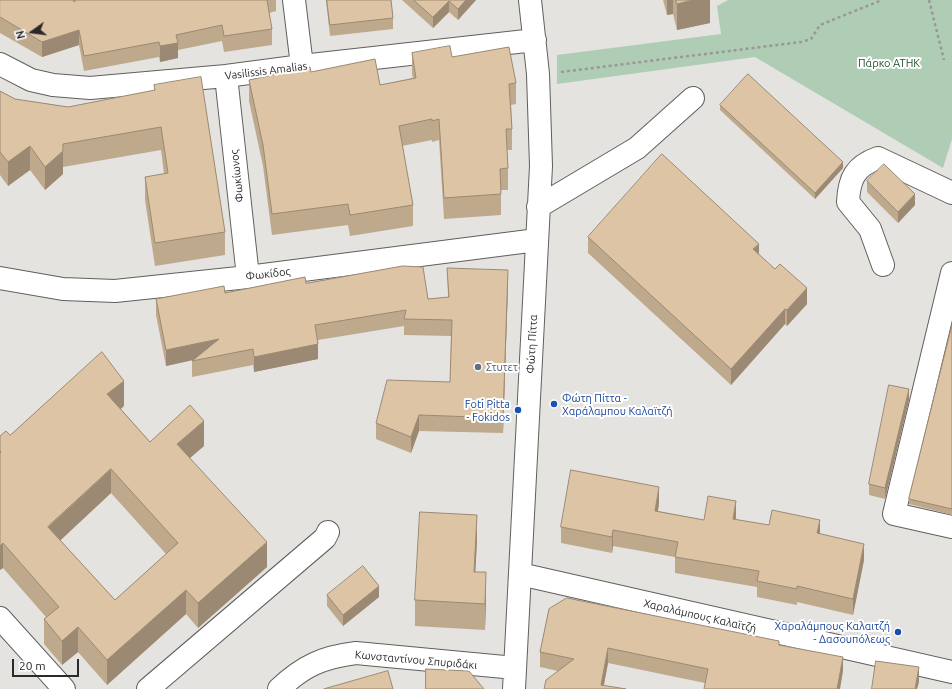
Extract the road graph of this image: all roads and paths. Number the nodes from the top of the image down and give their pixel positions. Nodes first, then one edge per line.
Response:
1 (294, 0) edge
2 (530, 0) edge
3 (882, 0) edge
4 (929, 0) edge
5 (535, 40) junction
6 (944, 60) dead end
7 (0, 64) edge
8 (302, 66) junction
9 (538, 74) junction
10 (226, 76) junction
11 (693, 98) dead end
12 (952, 193) edge
13 (538, 207) junction
14 (537, 240) junction
15 (883, 265) dead end
16 (952, 273) edge
17 (248, 277) junction
18 (0, 278) edge
19 (952, 527) edge
20 (328, 532) dead end
21 (520, 574) junction
22 (0, 618) edge
23 (952, 672) edge
24 (515, 679) edge
25 (64, 689) edge
26 (148, 689) edge
27 (279, 689) edge

1 - 8 street
2 - 5 street, Φώτη Πίττα
3 - 9 path
4 - 6 path
5 - 8 street, Vasilissis Amalias
5 - 9 street, Φώτη Πίττα
7 - 10 street, Vasilissis Amalias
8 - 10 street, Vasilissis Amalias
9 - 13 street, Φώτη Πίττα
10 - 17 street, Φωκίωνος
11 - 13 street
12 - 15 street
13 - 14 street, Φώτη Πίττα
14 - 17 street, Φωκίδος
14 - 21 street, Φώτη Πίττα
16 - 19 street
17 - 18 street, Φωκίδος
20 - 26 street
21 - 23 street, Χαραλάμπους Καλαϊτζή
21 - 24 street, Φώτη Πίττα
22 - 25 street
24 - 27 street, Κωνσταντίνου Σπυριδάκι

